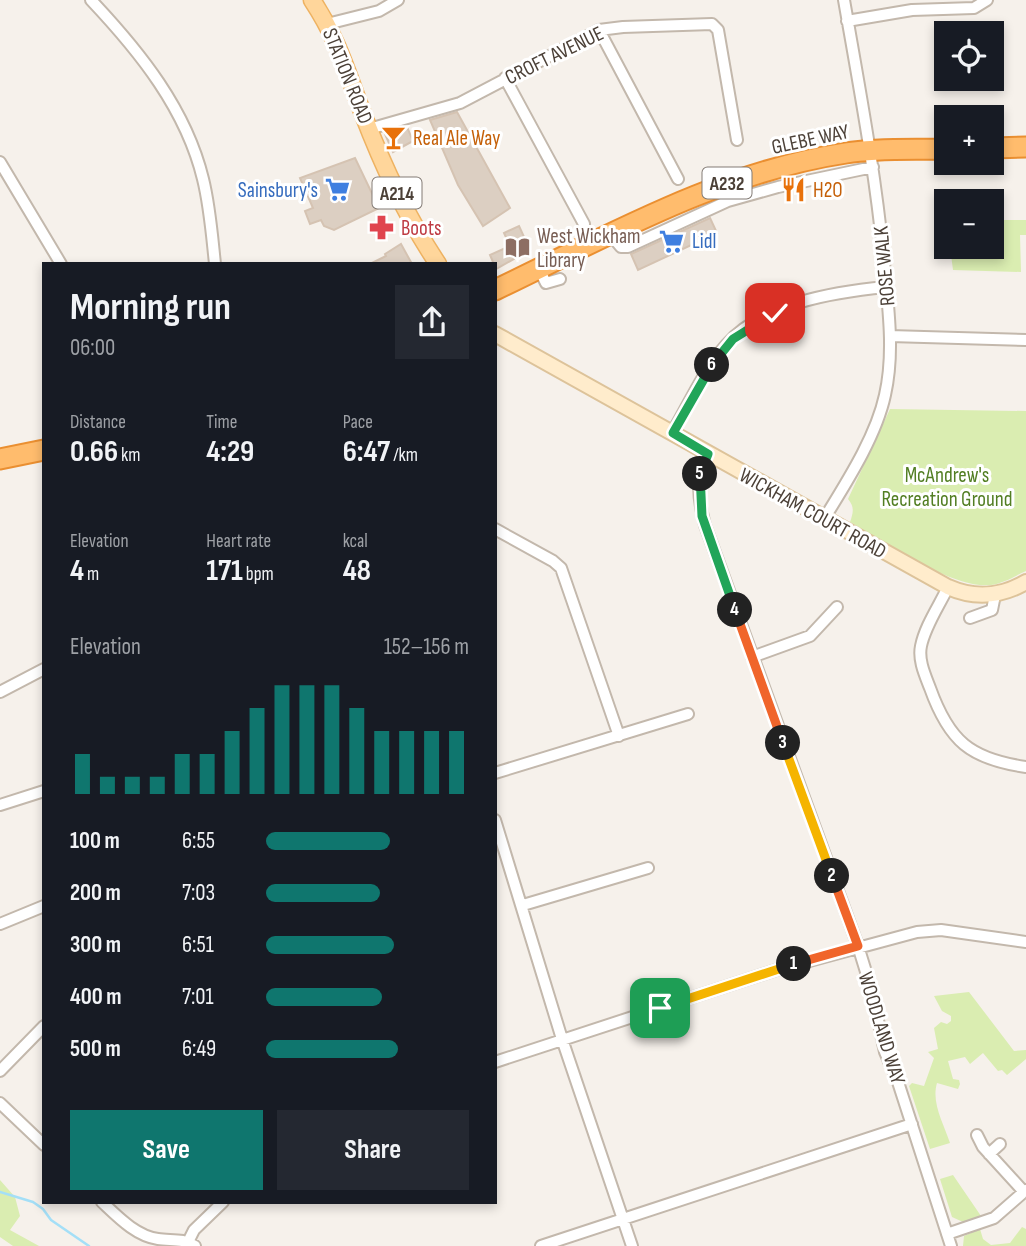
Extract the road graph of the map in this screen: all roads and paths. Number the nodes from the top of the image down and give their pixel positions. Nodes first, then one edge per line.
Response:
1 (91, 0) edge
2 (312, 0) edge
3 (398, 0) edge
4 (844, 0) edge
5 (987, 0) edge
6 (847, 20) junction
7 (327, 24) junction
8 (599, 30) junction
9 (505, 78) junction
10 (369, 129) junction
11 (737, 140) dead end
12 (1026, 147) edge
13 (1004, 148) edge
14 (934, 151) edge
15 (872, 159) junction
16 (0, 162) edge
17 (678, 179) dead end
18 (584, 224) dead end
19 (60, 262) edge
20 (215, 262) edge
21 (437, 262) edge
22 (539, 269) junction
23 (560, 279) dead end
24 (886, 287) junction
25 (497, 289) edge
26 (497, 335) edge
27 (890, 336) junction
28 (1026, 340) edge
29 (673, 433) junction
30 (42, 450) edge
31 (708, 454) junction
32 (0, 459) edge
33 (824, 519) junction
34 (497, 531) edge
35 (1026, 582) edge
36 (948, 587) junction
37 (995, 595) junction
38 (837, 607) dead end
39 (970, 618) dead end
40 (752, 657) junction
41 (42, 670) edge
42 (0, 692) edge
43 (688, 714) dead end
44 (619, 736) junction
45 (1026, 767) edge
46 (497, 772) edge
47 (42, 792) edge
48 (0, 805) edge
49 (497, 826) edge
50 (648, 868) dead end
51 (523, 905) junction
52 (42, 907) edge
53 (0, 923) edge
54 (1026, 942) edge
55 (858, 946) junction
56 (42, 1028) edge
57 (562, 1039) junction
58 (497, 1061) edge
59 (0, 1071) edge
60 (0, 1103) edge
61 (912, 1124) junction
62 (977, 1135) dead end
63 (1000, 1143) dead end
64 (42, 1144) edge
65 (989, 1154) junction
66 (1025, 1191) edge
67 (104, 1204) edge
68 (221, 1204) edge
69 (623, 1219) junction
70 (947, 1234) junction
71 (192, 1244) edge
72 (541, 1246) edge
73 (632, 1246) edge
74 (951, 1246) edge

1 - 20 street
2 - 7 main road, STATION ROAD / A214
3 - 7 street
4 - 6 street, ROSE WALK
5 - 6 street
6 - 15 street, ROSE WALK
7 - 10 main road, STATION ROAD / A214
8 - 9 street, CROFT AVENUE
8 - 11 street, CROFT AVENUE
8 - 17 street
9 - 10 street, CROFT AVENUE
9 - 18 street
10 - 21 main road, STATION ROAD / A214
12 - 13 highway
14 - 15 highway, GLEBE WAY / A232
15 - 22 highway, GLEBE WAY / A232
15 - 24 street, ROSE WALK
16 - 19 street
22 - 23 street
22 - 25 highway, GLEBE WAY / A232
24 - 27 street, ROSE WALK
24 - 29 street
26 - 29 street, WICKHAM COURT ROAD
27 - 28 street
27 - 33 street, ROSE WALK
29 - 31 street, WICKHAM COURT ROAD
30 - 32 highway
31 - 33 street, WICKHAM COURT ROAD
31 - 40 street, WOODLAND WAY
33 - 36 street, WICKHAM COURT ROAD
34 - 44 street
35 - 37 street
36 - 37 street, WICKHAM COURT ROAD
36 - 45 street
37 - 39 street
38 - 40 street
40 - 55 street, WOODLAND WAY
41 - 42 street
43 - 44 street
44 - 46 street
47 - 48 street
49 - 51 street
50 - 51 street
51 - 57 street
52 - 53 street
54 - 55 street
55 - 57 street
55 - 61 street, WOODLAND WAY
56 - 59 street
57 - 58 street
57 - 69 street
60 - 64 street
61 - 69 street
61 - 70 street, WOODLAND WAY
62 - 65 street
63 - 65 street
65 - 66 street
66 - 70 street
67 - 71 street
68 - 71 street
69 - 72 street
69 - 73 street
70 - 74 street, WOODLAND WAY

